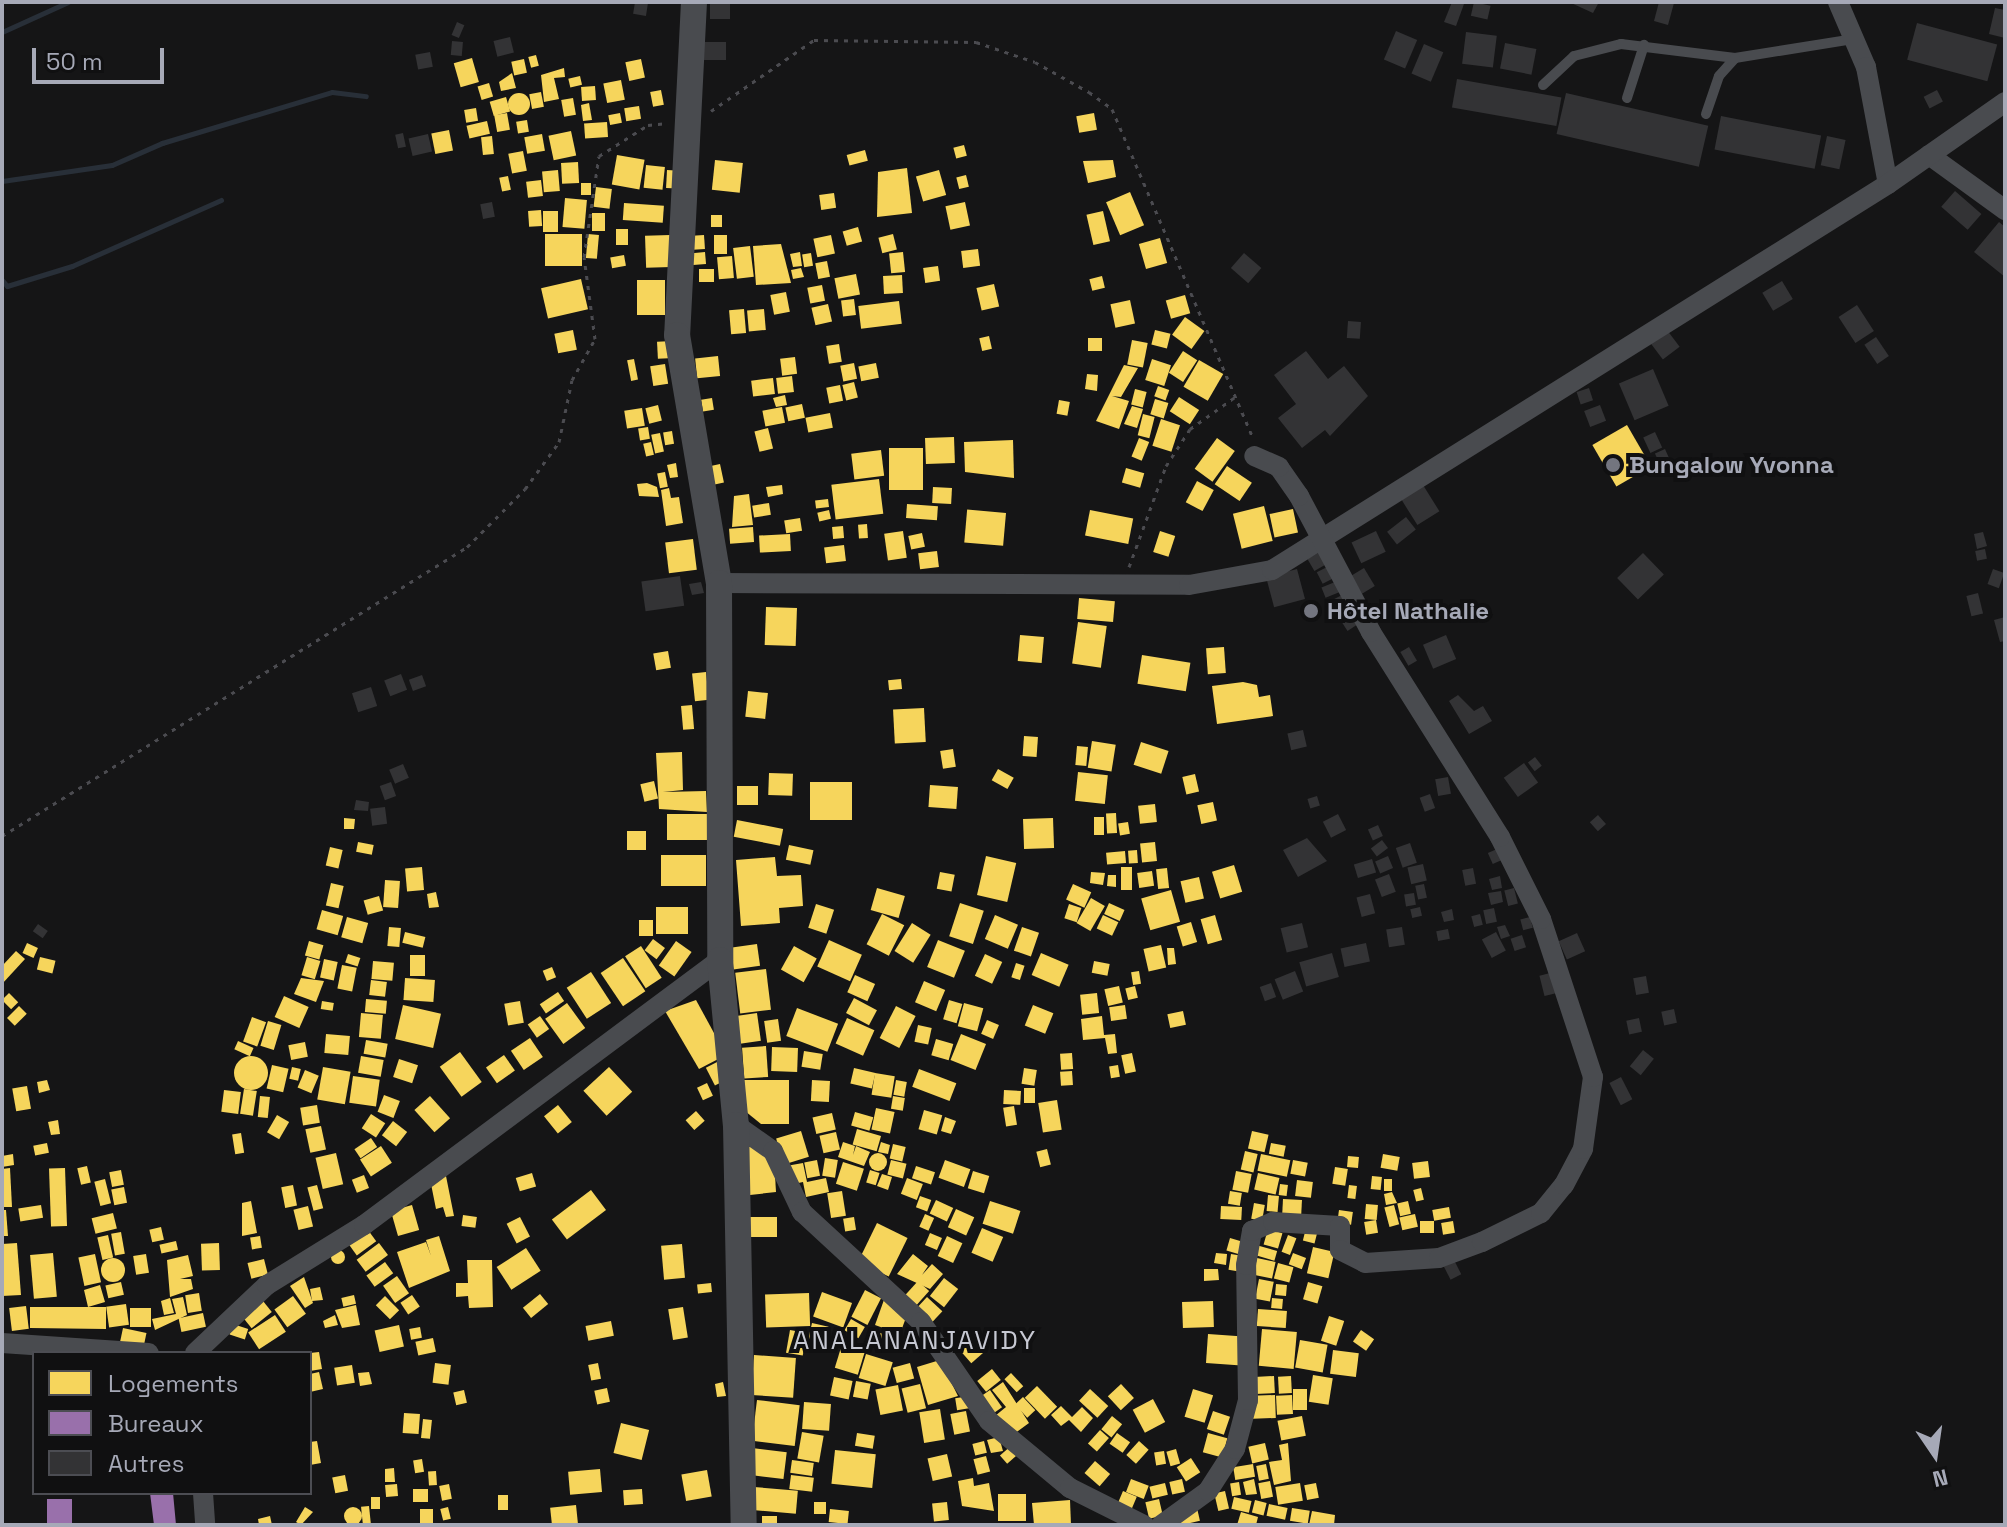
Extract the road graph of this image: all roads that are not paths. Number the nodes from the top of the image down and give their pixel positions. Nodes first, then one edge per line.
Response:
1 (694, 2) edge
2 (1838, 2) edge
3 (1854, 39) junction
4 (1644, 45) junction
5 (1735, 58) junction
6 (1543, 85) dead end
7 (1627, 98) dead end
8 (2005, 102) edge
9 (1706, 114) dead end
10 (1929, 155) junction
11 (1888, 184) junction
12 (2005, 210) edge
13 (1254, 456) road end
14 (1325, 543) junction
15 (719, 583) junction
16 (720, 960) junction
17 (736, 1125) junction
18 (2, 1343) edge
19 (120, 1351) edge
20 (197, 1351) edge
21 (203, 1495) edge
22 (205, 1525) edge
23 (744, 1525) edge
24 (1144, 1525) edge
25 (1161, 1525) edge

1 - 15 street
2 - 3 street
3 - 5 lane
3 - 11 street
4 - 5 lane
4 - 6 lane
4 - 7 lane
5 - 9 lane
8 - 10 street
10 - 11 street
10 - 12 street
11 - 14 street
13 - 14 street
14 - 15 street
14 - 25 street
15 - 16 street
16 - 17 street
16 - 20 street
17 - 23 street
17 - 24 street
18 - 19 street
21 - 22 street

